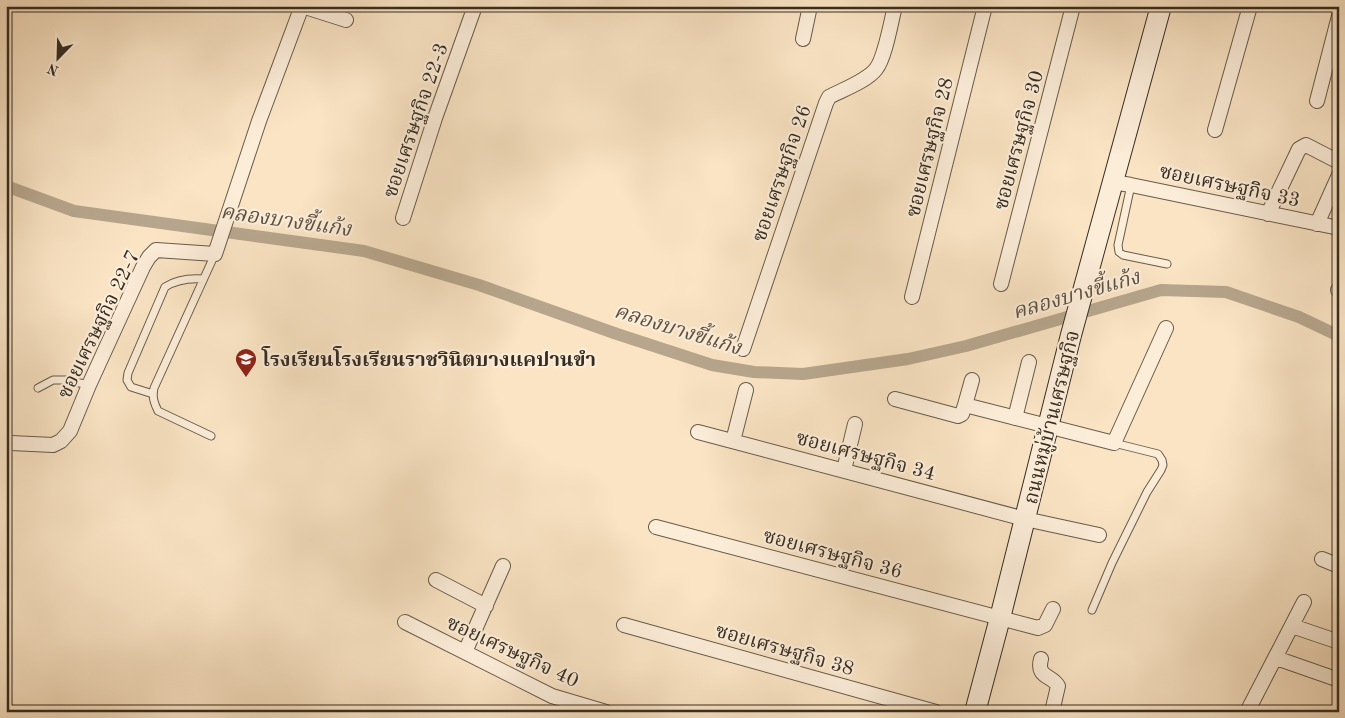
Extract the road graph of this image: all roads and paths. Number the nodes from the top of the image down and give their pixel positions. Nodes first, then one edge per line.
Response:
1 (302, 6) edge
2 (476, 6) edge
3 (810, 6) edge
4 (895, 6) edge
5 (985, 6) edge
6 (1073, 6) edge
7 (1161, 6) edge
8 (1250, 6) edge
9 (1339, 16) edge
10 (346, 20) dead end
11 (803, 39) dead end
12 (1317, 101) dead end
13 (1215, 130) dead end
14 (1339, 162) edge
15 (1339, 175) edge
16 (1122, 183) junction
17 (1268, 214) junction
18 (403, 218) dead end
19 (1317, 224) junction
20 (1339, 228) edge
21 (217, 251) junction
22 (1167, 264) dead end
23 (203, 279) junction
24 (1001, 284) dead end
25 (912, 297) dead end
26 (1166, 328) dead end
27 (743, 349) dead end
28 (1029, 362) dead end
29 (972, 380) dead end
30 (89, 385) junction
31 (38, 388) dead end
32 (746, 390) dead end
33 (152, 394) junction
34 (895, 399) dead end
35 (965, 405) junction
36 (1015, 418) junction
37 (855, 424) dead end
38 (1048, 426) junction
39 (698, 432) dead end
40 (211, 436) dead end
41 (732, 441) junction
42 (11, 443) dead end
43 (1114, 443) junction
44 (844, 470) junction
45 (1025, 519) junction
46 (656, 527) dead end
47 (1099, 536) dead end
48 (1322, 559) dead end
49 (503, 566) dead end
50 (1339, 566) edge
51 (436, 580) dead end
52 (1304, 602) dead end
53 (486, 606) junction
54 (1054, 608) dead end
55 (1092, 610) dead end
56 (1000, 618) junction
57 (405, 622) dead end
58 (624, 625) dead end
59 (1292, 626) junction
60 (1339, 642) edge
61 (465, 652) junction
62 (1276, 658) junction
63 (1041, 659) dead end
64 (1339, 680) edge
65 (606, 712) edge
66 (936, 712) edge
67 (975, 712) edge
68 (1052, 712) edge
69 (1247, 712) edge

1 - 10 street
1 - 21 street
2 - 18 street, ซอยเศรษฐกิจ 22-3
3 - 11 street
4 - 27 street, ซอยเศรษฐกิจ 26
5 - 25 street, ซอยเศรษฐกิจ 28
6 - 24 street, ซอยเศรษฐกิจ 30
7 - 16 street, ถนนหมู่บ้านเศรษฐกิจ
8 - 13 street
9 - 12 street
14 - 17 street
15 - 19 street
16 - 17 street, ซอยเศรษฐกิจ 33
16 - 22 lane
16 - 38 street, ถนนหมู่บ้านเศรษฐกิจ
17 - 19 street, ซอยเศรษฐกิจ 33
19 - 20 street, ซอยเศรษฐกิจ 33
21 - 23 lane
21 - 30 street, ซอยเศรษฐกิจ 22-7
23 - 33 lane
23 - 33 lane
26 - 43 street
28 - 36 street
29 - 35 street
30 - 31 lane
30 - 42 street, ซอยเศรษฐกิจ 22-7
32 - 41 street
33 - 40 lane
34 - 35 street
35 - 36 street
36 - 38 street
37 - 44 street
38 - 43 street
38 - 45 street, ถนนหมู่บ้านเศรษฐกิจ
39 - 41 street, ซอยเศรษฐกิจ 34
41 - 44 street, ซอยเศรษฐกิจ 34
43 - 55 lane
44 - 45 street, ซอยเศรษฐกิจ 34
45 - 47 street, ซอยเศรษฐกิจ 34
45 - 56 street, ถนนหมู่บ้านเศรษฐกิจ
46 - 56 street, ซอยเศรษฐกิจ 36
48 - 50 street
49 - 53 street
51 - 53 street
52 - 59 street
53 - 61 street
54 - 56 street, ซอยเศรษฐกิจ 36
56 - 67 street, ถนนหมู่บ้านเศรษฐกิจ
57 - 61 street, ซอยเศรษฐกิจ 40
58 - 66 street, ซอยเศรษฐกิจ 38
59 - 60 street
59 - 62 street
61 - 65 street, ซอยเศรษฐกิจ 40
62 - 64 street
62 - 69 street
63 - 68 street

